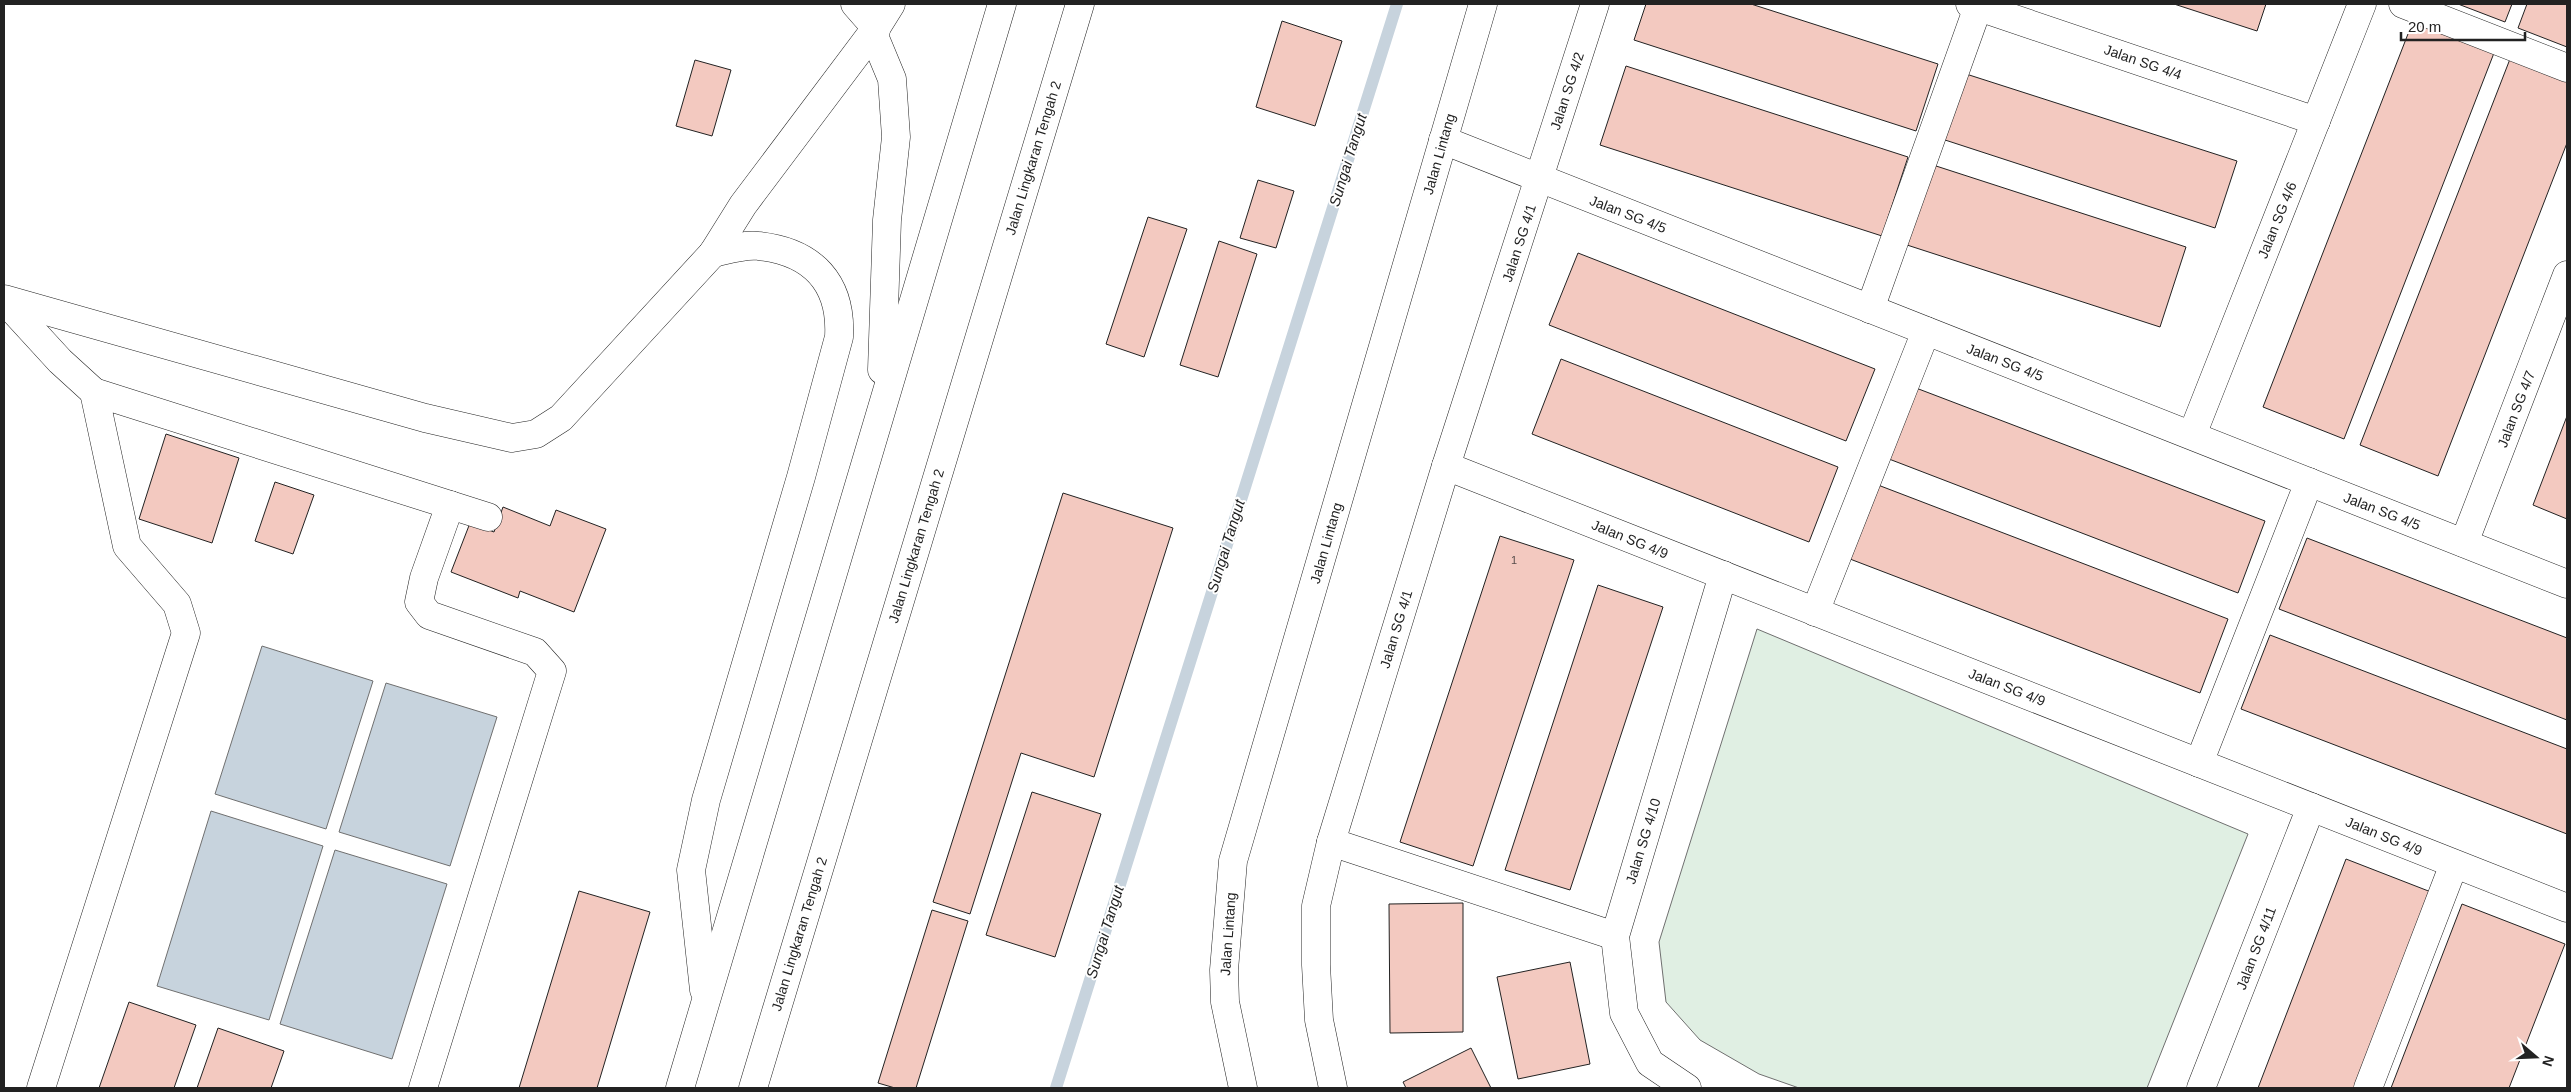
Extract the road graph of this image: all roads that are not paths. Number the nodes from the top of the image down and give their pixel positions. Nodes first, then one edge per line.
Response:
1 (855, 4) edge
2 (891, 4) edge
3 (1002, 4) edge
4 (1080, 4) edge
5 (1483, 4) edge
6 (1595, 4) edge
7 (2362, 4) edge
8 (2402, 4) edge
9 (1976, 5) edge
10 (876, 28) junction
11 (2567, 68) edge
12 (2316, 121) junction
13 (1443, 140) junction
14 (1540, 179) junction
15 (713, 252) junction
16 (2567, 275) edge
17 (4, 300) edge
18 (1870, 309) junction
19 (1926, 331) junction
20 (94, 392) junction
21 (881, 409) junction
22 (2192, 435) junction
23 (1446, 466) junction
24 (2309, 482) junction
25 (450, 505) junction
26 (488, 517) dead end
27 (2464, 543) junction
28 (1723, 575) junction
29 (2567, 584) edge
30 (1815, 612) junction
31 (2199, 763) junction
32 (2311, 807) junction
33 (1331, 842) junction
34 (2454, 864) junction
35 (2567, 908) edge
36 (1615, 936) junction
37 (706, 1002) junction
38 (41, 1088) edge
39 (423, 1088) edge
40 (680, 1088) edge
41 (753, 1088) edge
42 (1243, 1088) edge
43 (1333, 1088) edge
44 (1687, 1088) edge
45 (2201, 1088) edge
46 (2368, 1088) edge

1 - 10 main road
2 - 10 main road
3 - 21 main road
4 - 41 main road, Jalan Lingkaran Tengah 2
5 - 13 main road, Jalan Lintang
6 - 14 main road, Jalan SG 4/2
7 - 12 main road, Jalan SG 4/6
8 - 11 main road
9 - 12 main road, Jalan SG 4/4
9 - 18 main road
10 - 15 main road
10 - 21 main road
12 - 22 main road, Jalan SG 4/6
13 - 14 main road, Jalan SG 4/5
13 - 42 main road, Jalan Lintang
14 - 18 main road, Jalan SG 4/5
14 - 23 main road, Jalan SG 4/1
15 - 17 main road
15 - 37 main road
16 - 27 main road, Jalan SG 4/7
17 - 20 main road
18 - 19 main road, Jalan SG 4/5
19 - 22 main road, Jalan SG 4/5
19 - 30 main road
20 - 25 main road
20 - 38 main road
21 - 37 main road
22 - 24 main road, Jalan SG 4/5
23 - 28 main road, Jalan SG 4/9
23 - 33 main road, Jalan SG 4/1
24 - 27 main road, Jalan SG 4/5
24 - 31 main road
25 - 26 main road
25 - 39 main road
27 - 29 main road, Jalan SG 4/5
28 - 30 main road, Jalan SG 4/9
28 - 36 main road, Jalan SG 4/10
30 - 31 main road, Jalan SG 4/9
31 - 32 main road, Jalan SG 4/9
32 - 34 main road, Jalan SG 4/9
32 - 45 main road, Jalan SG 4/11
33 - 36 main road
33 - 43 main road, Jalan SG 4/1
34 - 35 main road, Jalan SG 4/9
34 - 46 main road
36 - 44 main road, Jalan SG 4/10
37 - 40 main road

